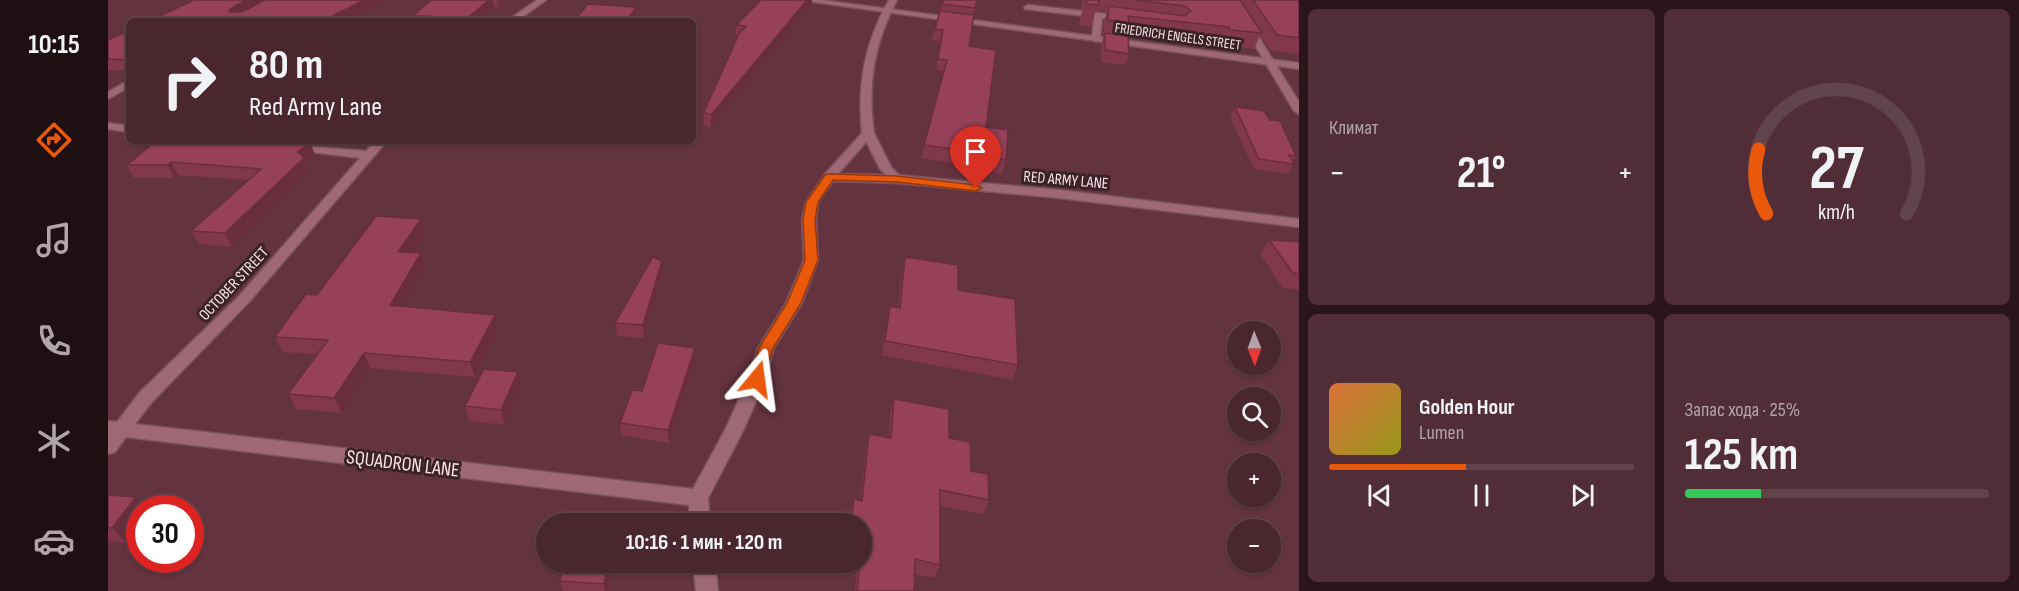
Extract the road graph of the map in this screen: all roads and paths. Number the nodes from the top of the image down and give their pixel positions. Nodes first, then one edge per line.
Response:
1 (542, 0) edge
2 (803, 0) edge
3 (1232, 0) edge
4 (890, 6) edge
5 (1028, 7) dead end
6 (1098, 15) junction
7 (515, 18) edge
8 (1133, 19) edge
9 (1096, 39) junction
10 (1269, 62) junction
11 (1299, 66) edge
12 (126, 85) edge
13 (108, 96) edge
14 (1299, 111) edge
15 (108, 126) edge
16 (126, 129) edge
17 (868, 133) junction
18 (378, 144) edge
19 (287, 146) edge
20 (366, 155) junction
21 (829, 177) junction
22 (897, 179) junction
23 (1299, 223) edge
24 (115, 429) edge
25 (108, 447) edge
26 (698, 498) junction
27 (699, 513) edge
28 (705, 573) edge
29 (707, 591) edge

1 - 7 street
2 - 4 street, FRIEDRICH ENGELS STREET
3 - 10 street
4 - 9 street, FRIEDRICH ENGELS STREET
4 - 17 street
5 - 6 street
6 - 8 street
6 - 9 street
9 - 10 street, FRIEDRICH ENGELS STREET
10 - 11 street, FRIEDRICH ENGELS STREET
10 - 14 street
12 - 13 street
15 - 16 street
17 - 21 street
17 - 22 street
18 - 20 street, OCTOBER STREET
19 - 20 street
20 - 24 street, OCTOBER STREET
21 - 22 street, RED ARMY LANE
21 - 26 street
22 - 23 street, RED ARMY LANE
24 - 25 street, OCTOBER STREET
24 - 26 street, SQUADRON LANE
26 - 27 street
28 - 29 street

